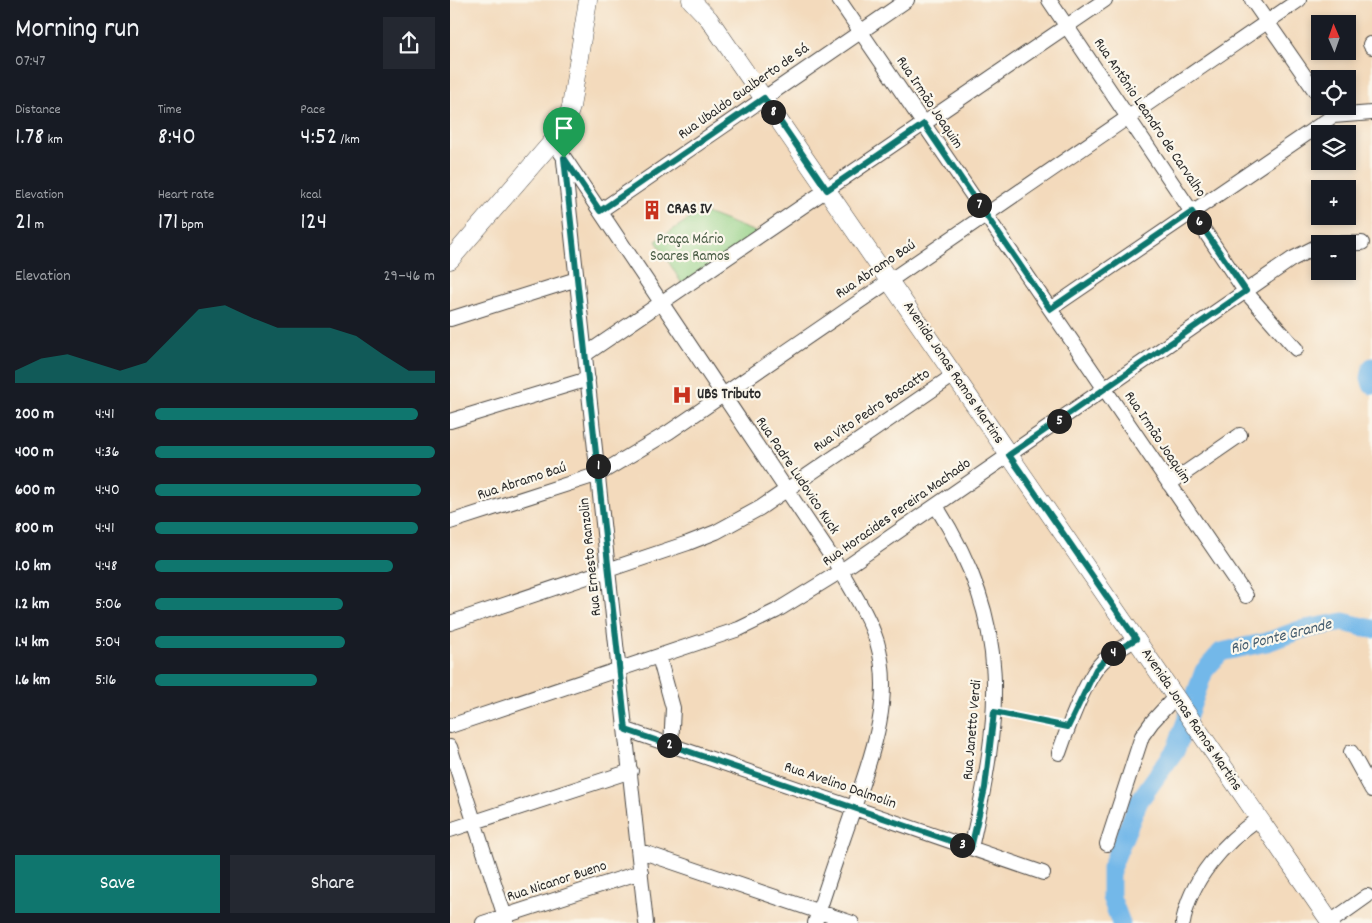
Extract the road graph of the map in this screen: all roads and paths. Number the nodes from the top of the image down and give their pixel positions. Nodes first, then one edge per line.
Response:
1 (588, 0) edge
2 (691, 0) edge
3 (839, 0) edge
4 (906, 0) edge
5 (1049, 0) edge
6 (1105, 0) edge
7 (1252, 0) edge
8 (1299, 0) edge
9 (1267, 22) junction
10 (1067, 26) junction
11 (861, 32) junction
12 (1311, 85) edge
13 (764, 98) junction
14 (1356, 113) edge
15 (1372, 114) edge
16 (1324, 115) edge
17 (1128, 117) junction
18 (924, 124) junction
19 (553, 141) junction
20 (564, 158) junction
21 (827, 190) junction
22 (600, 211) junction
23 (1192, 212) junction
24 (986, 215) junction
25 (1356, 242) edge
26 (1362, 242) dead end
27 (1311, 250) edge
28 (450, 260) edge
29 (577, 279) junction
30 (890, 281) junction
31 (1246, 291) junction
32 (661, 303) junction
33 (1050, 309) junction
34 (450, 319) edge
35 (1296, 349) dead end
36 (586, 354) junction
37 (954, 375) junction
38 (588, 379) junction
39 (1104, 389) junction
40 (723, 395) junction
41 (450, 422) edge
42 (1240, 435) dead end
43 (1009, 455) junction
44 (599, 474) junction
45 (1170, 484) junction
46 (786, 489) junction
47 (936, 506) junction
48 (450, 522) edge
49 (609, 570) junction
50 (841, 571) junction
51 (1246, 596) dead end
52 (450, 622) edge
53 (1136, 639) junction
54 (659, 657) junction
55 (620, 670) junction
56 (1184, 710) junction
57 (994, 712) junction
58 (450, 726) edge
59 (1068, 727) junction
60 (626, 730) junction
61 (671, 746) junction
62 (450, 747) edge
63 (1351, 752) dead end
64 (1059, 753) dead end
65 (631, 771) junction
66 (1372, 790) edge
67 (854, 808) junction
68 (1259, 818) junction
69 (474, 822) junction
70 (450, 830) edge
71 (1107, 844) dead end
72 (971, 848) junction
73 (640, 851) junction
74 (641, 872) junction
75 (1043, 873) dead end
76 (1367, 896) dead end
77 (817, 917) edge
78 (506, 920) edge
79 (484, 923) edge
80 (646, 923) edge
81 (852, 923) edge
82 (1182, 923) edge
83 (1330, 923) edge

1 - 19 main road
2 - 13 main road, Avenida Jonas Ramos Martins
3 - 11 street, Rua Irmão Joaquim
4 - 11 street, Rua Ubaldo Gualberto de Sá
5 - 10 street, Rua Antônio Leandro de Carvalho
6 - 10 street
7 - 9 street
8 - 9 street, Rua Abramo Baú
9 - 12 street
9 - 17 street, Rua Abramo Baú
10 - 17 street, Rua Antônio Leandro de Carvalho
10 - 18 street
11 - 13 street, Rua Ubaldo Gualberto de Sá
11 - 18 street, Rua Irmão Joaquim
13 - 21 main road, Avenida Jonas Ramos Martins
13 - 22 street, Rua Ubaldo Gualberto de Sá
14 - 15 street
16 - 23 street
17 - 23 street, Rua Antônio Leandro de Carvalho
17 - 24 street, Rua Abramo Baú
18 - 21 street
18 - 24 street, Rua Irmão Joaquim
19 - 20 street, Rua Padre Ludovico Kuck
19 - 28 main road
20 - 22 street, Rua Padre Ludovico Kuck
20 - 29 street, Rua Ernesto Ranzolin
21 - 30 main road, Avenida Jonas Ramos Martins
21 - 32 street
22 - 32 street, Rua Padre Ludovico Kuck
23 - 31 street, Rua Antônio Leandro de Carvalho
23 - 33 street
24 - 30 street, Rua Abramo Baú
24 - 33 street, Rua Irmão Joaquim
25 - 26 street
27 - 31 street, Rua Horacides Pereira Machado
29 - 34 street
29 - 36 street, Rua Ernesto Ranzolin
30 - 37 main road, Avenida Jonas Ramos Martins
30 - 40 street, Rua Abramo Baú
31 - 35 street, Rua Antônio Leandro de Carvalho
31 - 39 street, Rua Horacides Pereira Machado
32 - 36 street
32 - 40 street, Rua Padre Ludovico Kuck
33 - 39 street, Rua Irmão Joaquim
36 - 38 street, Rua Ernesto Ranzolin
37 - 43 main road, Avenida Jonas Ramos Martins
37 - 46 street, Rua Vito Pedro Boscatto
38 - 41 street
38 - 44 street, Rua Ernesto Ranzolin
39 - 43 street, Rua Horacides Pereira Machado
39 - 45 street, Rua Irmão Joaquim
40 - 44 street, Rua Abramo Baú
40 - 46 street, Rua Padre Ludovico Kuck
42 - 45 street
43 - 47 street, Rua Horacides Pereira Machado
43 - 53 main road, Avenida Jonas Ramos Martins
44 - 48 street, Rua Abramo Baú
44 - 49 street, Rua Ernesto Ranzolin
45 - 51 street, Rua Irmão Joaquim
46 - 49 street, Rua Vito Pedro Boscatto
46 - 50 street, Rua Padre Ludovico Kuck
47 - 50 street, Rua Horacides Pereira Machado
47 - 57 street, Rua Janetto Verdi
49 - 52 street, Rua Vito Pedro Boscatto
49 - 55 street, Rua Ernesto Ranzolin
50 - 54 street, Rua Horacides Pereira Machado
50 - 67 street, Rua Padre Ludovico Kuck
53 - 56 main road, Avenida Jonas Ramos Martins
53 - 59 street
54 - 55 street, Rua Horacides Pereira Machado
54 - 61 street
55 - 58 street, Rua Horacides Pereira Machado
55 - 60 street, Rua Ernesto Ranzolin
56 - 68 main road, Avenida Jonas Ramos Martins
56 - 71 street
57 - 59 path
57 - 72 street, Rua Janetto Verdi
59 - 64 street
60 - 61 street, Rua Avelino Dalmolin
60 - 65 street, Rua Ernesto Ranzolin
61 - 67 street, Rua Avelino Dalmolin
62 - 69 street
63 - 66 street
65 - 69 street
65 - 73 street, Rua Ernesto Ranzolin
67 - 72 street, Rua Avelino Dalmolin
67 - 77 street, Rua Padre Ludovico Kuck
68 - 82 street
68 - 83 main road, Avenida Jonas Ramos Martins
69 - 70 street
69 - 78 street
72 - 75 street, Rua Avelino Dalmolin
73 - 74 street, Rua Ernesto Ranzolin
73 - 77 street
74 - 78 street, Rua Nicanor Bueno
74 - 80 street, Rua Ernesto Ranzolin
76 - 83 street
77 - 81 street
78 - 79 street, Rua Nicanor Bueno

